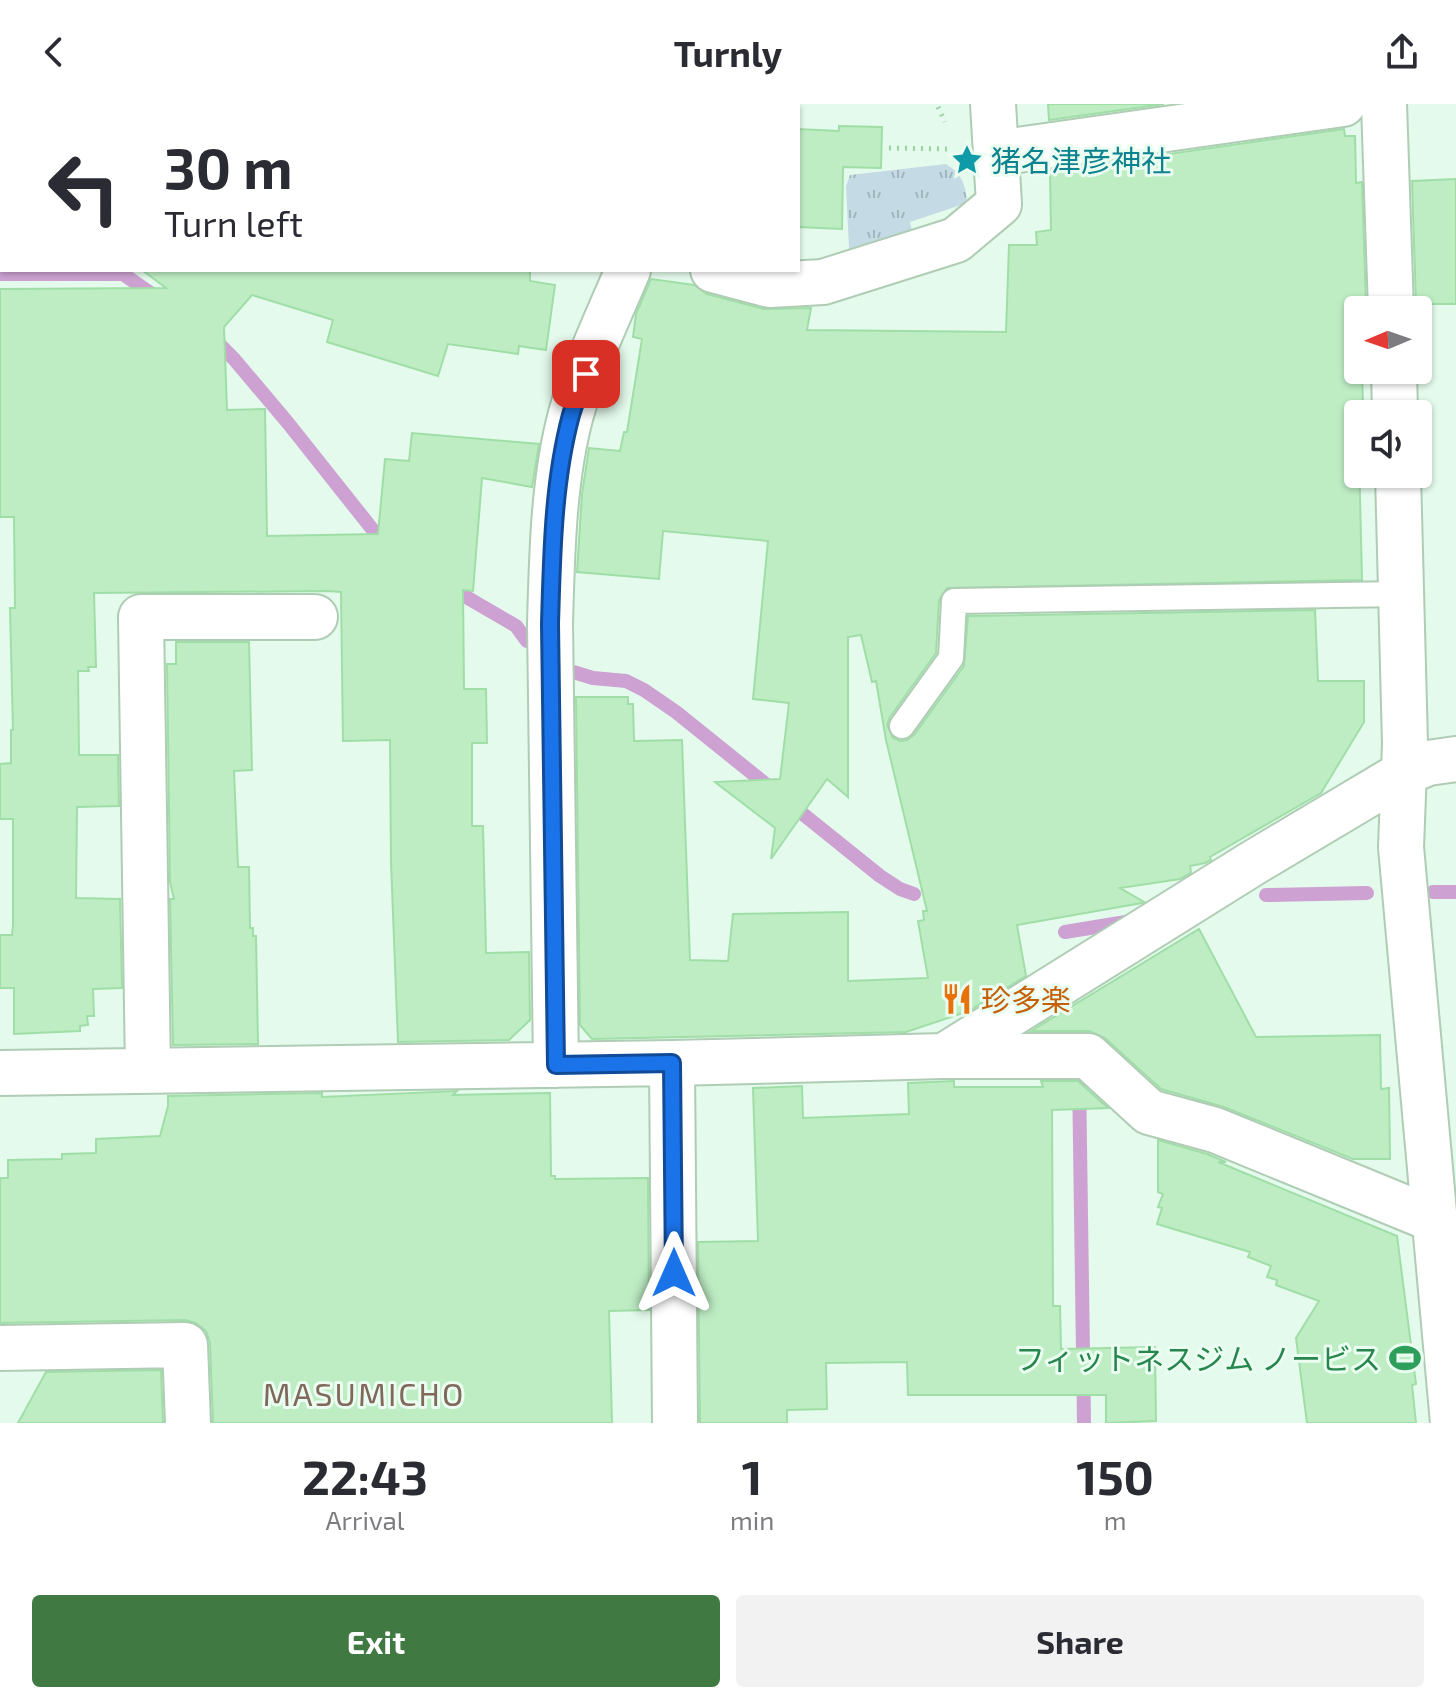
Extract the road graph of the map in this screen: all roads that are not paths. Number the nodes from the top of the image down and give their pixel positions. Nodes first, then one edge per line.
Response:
1 (993, 104) edge
2 (1343, 104) edge
3 (1384, 104) edge
4 (976, 149) junction
5 (627, 272) edge
6 (721, 272) edge
7 (1391, 296) edge
8 (1399, 488) edge
9 (1403, 594) junction
10 (315, 617) dead end
11 (902, 726) dead end
12 (1456, 759) edge
13 (1404, 773) junction
14 (944, 1056) junction
15 (672, 1063) junction
16 (556, 1065) junction
17 (148, 1071) junction
18 (0, 1073) edge
19 (1441, 1097) edge
20 (1437, 1221) junction
21 (0, 1348) edge
22 (188, 1423) edge
23 (675, 1423) edge
24 (1453, 1423) edge

1 - 4 street
2 - 4 street
3 - 7 street
4 - 6 street
5 - 16 street
8 - 9 street
9 - 11 lane
9 - 13 street
10 - 17 street
12 - 13 street
13 - 14 street
13 - 19 street
14 - 15 street
14 - 20 street
15 - 16 street
15 - 23 street
16 - 17 street
17 - 18 street
19 - 20 street
20 - 24 street
21 - 22 street

